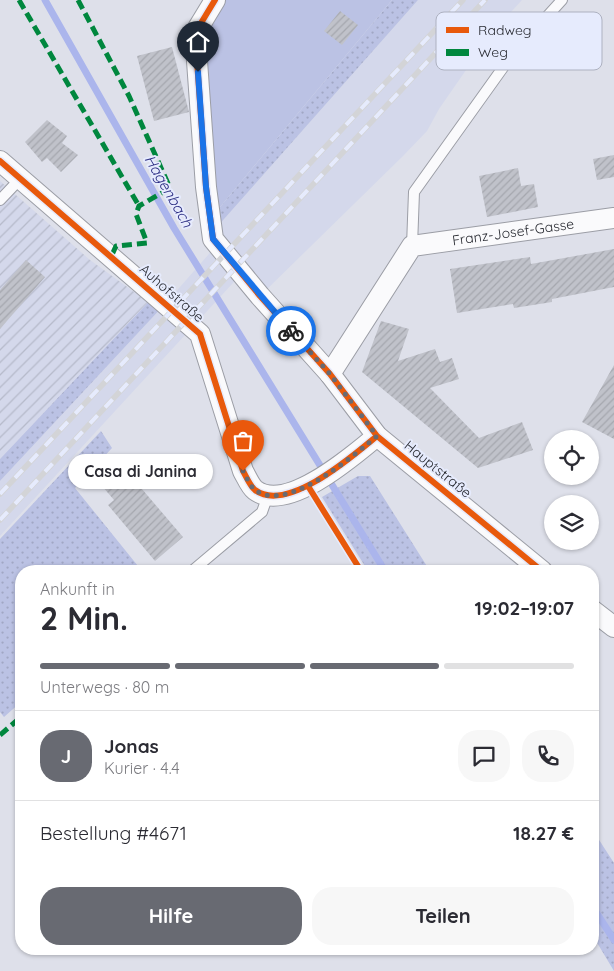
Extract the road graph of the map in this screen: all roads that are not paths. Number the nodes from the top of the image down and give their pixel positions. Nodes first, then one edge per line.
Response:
1 (215, 0) edge
2 (562, 0) edge
3 (551, 12) edge
4 (501, 70) edge
5 (0, 161) edge
6 (20, 178) junction
7 (0, 200) edge
8 (614, 218) edge
9 (412, 246) junction
10 (330, 374) junction
11 (377, 436) junction
12 (268, 495) junction
13 (199, 565) edge
14 (535, 565) edge
15 (599, 615) edge
16 (614, 627) edge

1 - 10 street, Hauptstraße
2 - 3 lane
4 - 9 lane
5 - 6 street, Auhofstraße
6 - 7 lane
6 - 12 street, Auhofstraße
8 - 9 street, Franz-Josef-Gasse
9 - 10 street
10 - 11 street, Hauptstraße
11 - 12 street
11 - 14 street, Hauptstraße
12 - 13 lane
15 - 16 street

